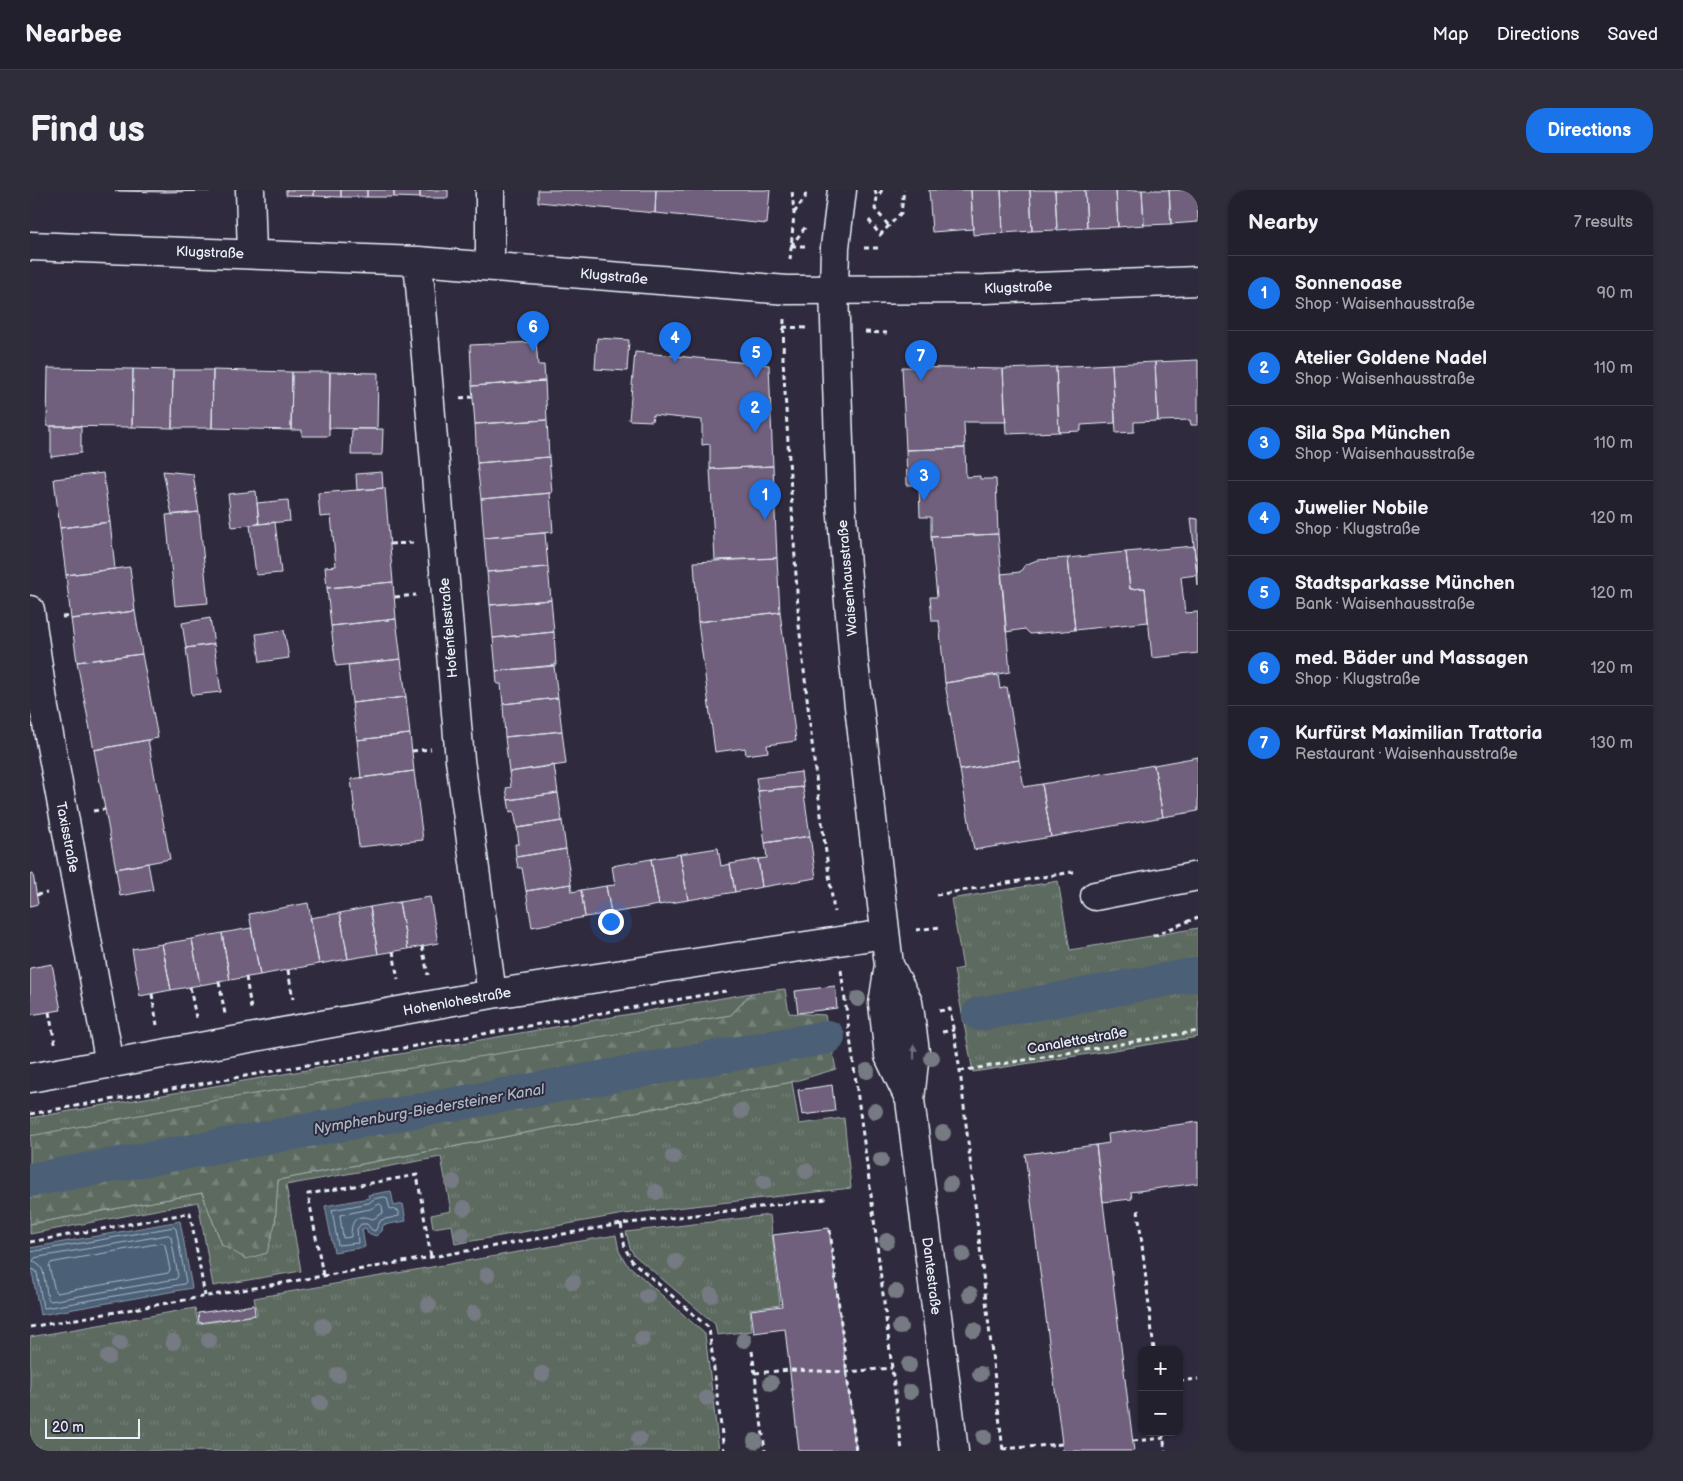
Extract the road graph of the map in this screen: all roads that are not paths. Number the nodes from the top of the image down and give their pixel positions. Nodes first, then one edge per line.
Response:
1 (250, 190) edge
2 (490, 190) edge
3 (842, 190) edge
4 (30, 246) edge
5 (252, 253) junction
6 (418, 261) junction
7 (490, 266) junction
8 (1198, 281) edge
9 (834, 290) junction
10 (30, 610) edge
11 (1198, 876) edge
12 (1095, 896) dead end
13 (885, 934) junction
14 (889, 965) joint
15 (492, 994) junction
16 (110, 1064) junction
17 (30, 1078) edge
18 (954, 1451) edge

1 - 5 street
2 - 7 street
3 - 9 street, Waisenhausstraße
4 - 5 street, Klugstraße
5 - 6 street, Klugstraße
6 - 7 street, Klugstraße
6 - 15 street, Hofenfelsstraße
7 - 9 street, Klugstraße
8 - 9 street, Klugstraße
9 - 13 street, Waisenhausstraße
10 - 16 street, Taxisstraße
11 - 12 street
13 - 14 street, Waisenhausstraße
13 - 15 street, Hohenlohestraße
14 - 18 street, Dantestraße
15 - 16 street, Hohenlohestraße
16 - 17 street, Hohenlohestraße

